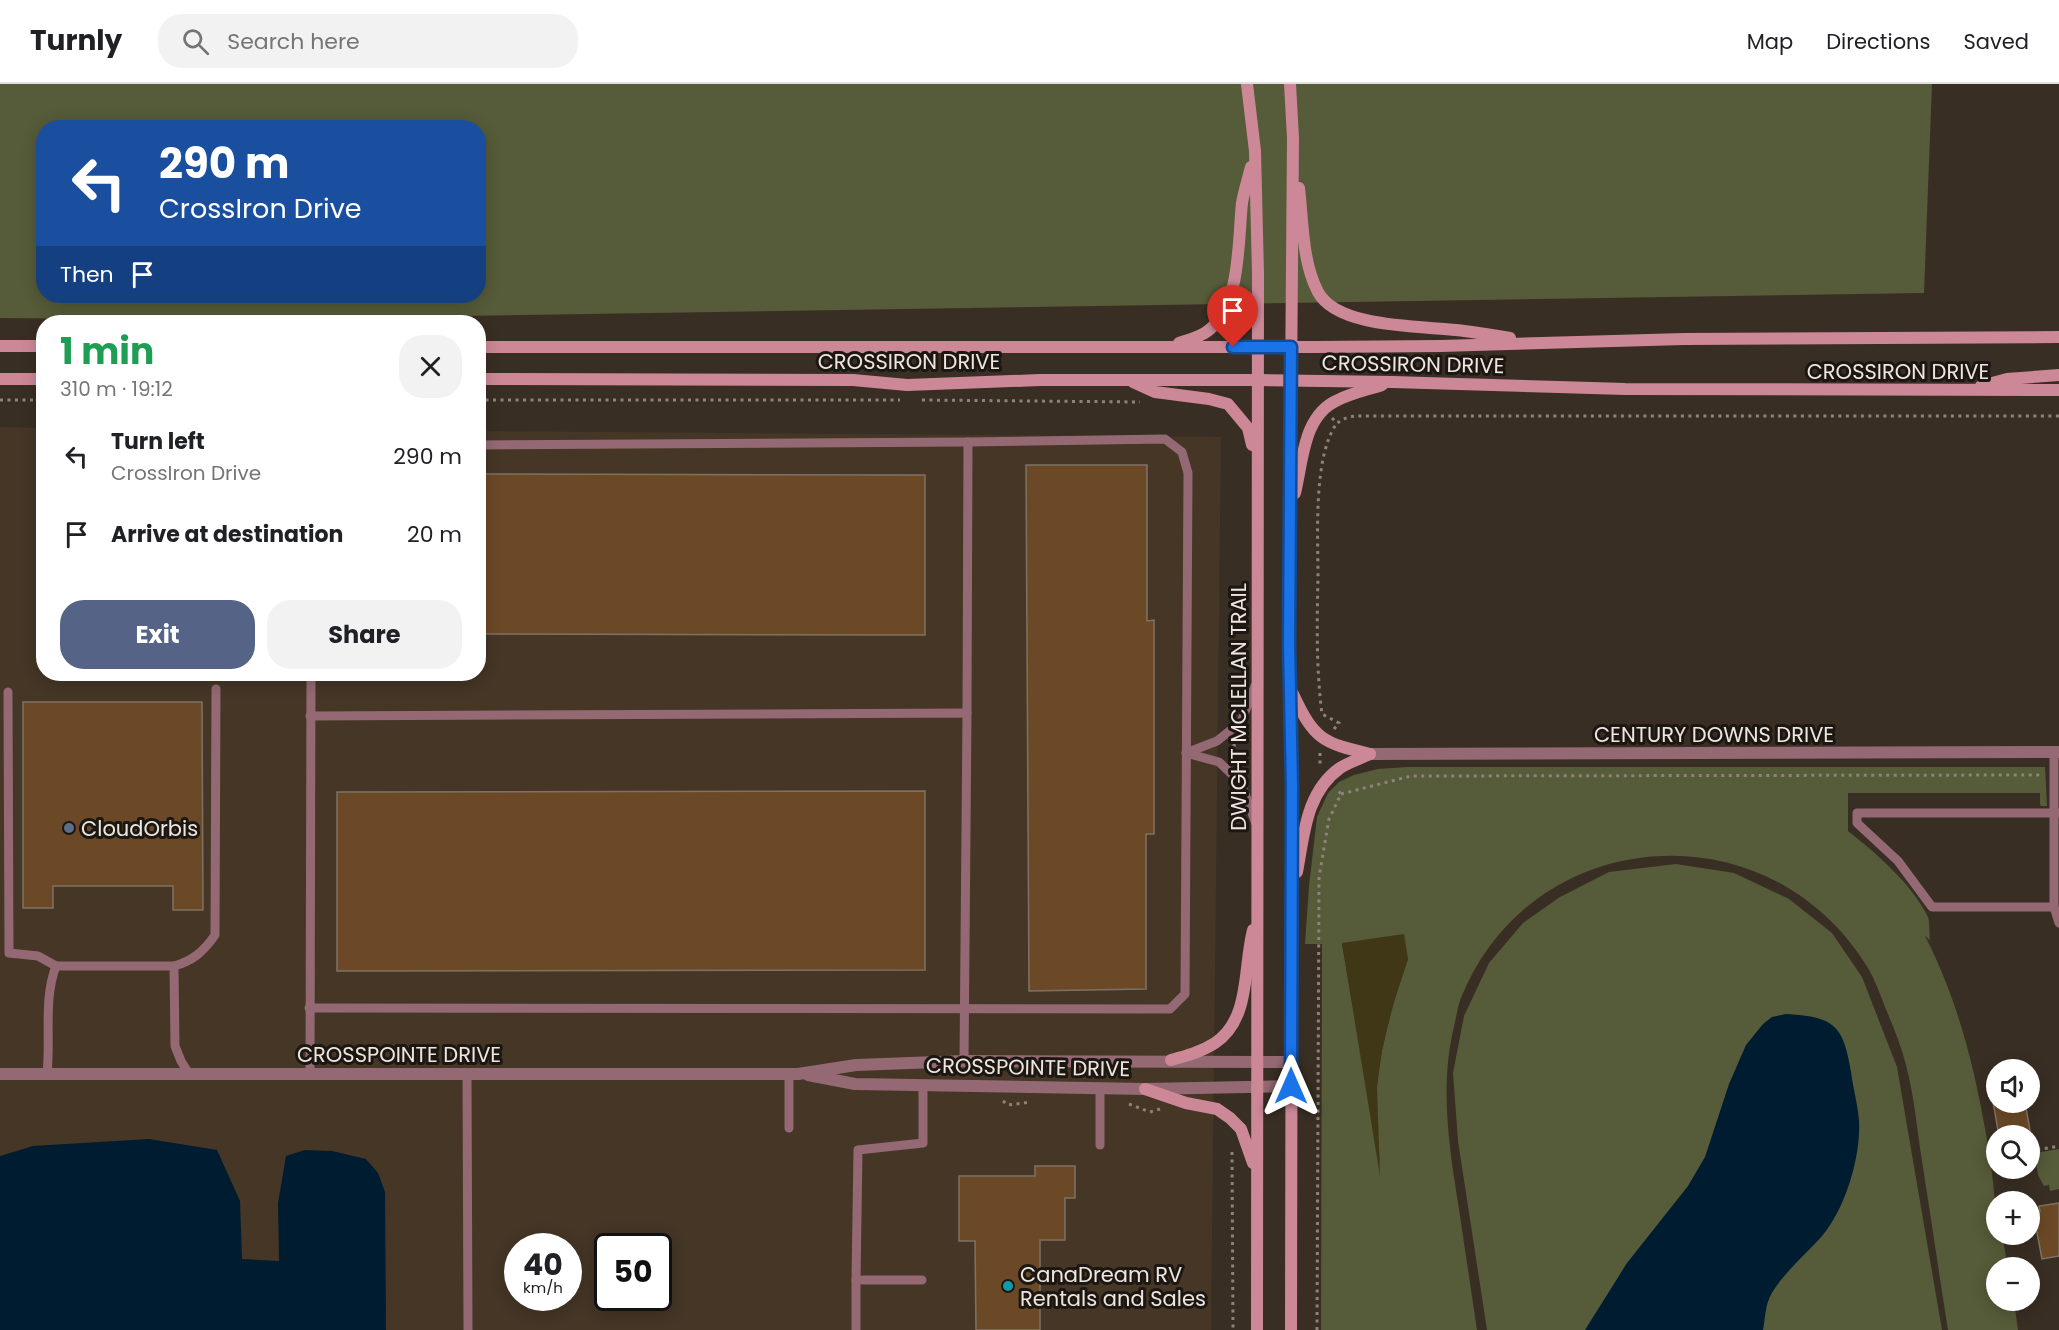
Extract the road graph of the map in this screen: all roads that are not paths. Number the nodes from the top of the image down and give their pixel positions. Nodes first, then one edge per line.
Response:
1 (1247, 84) edge
2 (1290, 84) edge
3 (1293, 138) junction
4 (1255, 151) junction
5 (2059, 337) edge
6 (1541, 343) junction
7 (0, 346) edge
8 (36, 346) edge
9 (1257, 346) junction
10 (486, 347) edge
11 (1162, 347) junction
12 (1291, 347) junction
13 (2059, 375) edge
14 (0, 379) edge
15 (36, 379) edge
16 (486, 379) edge
17 (1129, 380) junction
18 (1257, 380) junction
19 (1291, 380) junction
20 (1392, 382) junction
21 (2059, 390) edge
22 (1962, 391) junction
23 (968, 442) junction
24 (486, 445) edge
25 (1257, 471) junction
26 (1290, 512) junction
27 (311, 681) edge
28 (1257, 681) junction
29 (216, 689) dead end
30 (1291, 689) junction
31 (8, 692) dead end
32 (967, 713) junction
33 (310, 716) junction
34 (2057, 752) edge
35 (1186, 753) junction
36 (1370, 754) junction
37 (2056, 813) edge
38 (1257, 829) junction
39 (2054, 906) junction
40 (1292, 907) junction
41 (1258, 912) junction
42 (2059, 923) edge
43 (56, 966) junction
44 (174, 966) junction
45 (965, 1007) junction
46 (309, 1008) junction
47 (1170, 1060) junction
48 (964, 1061) junction
49 (1258, 1062) junction
50 (1291, 1062) junction
51 (0, 1074) edge
52 (47, 1074) junction
53 (189, 1074) junction
54 (310, 1074) junction
55 (466, 1074) junction
56 (793, 1074) junction
57 (923, 1085) junction
58 (1258, 1086) junction
59 (1291, 1086) junction
60 (1100, 1088) junction
61 (1145, 1089) junction
62 (789, 1128) dead end
63 (1100, 1145) dead end
64 (1258, 1181) junction
65 (856, 1280) junction
66 (922, 1280) dead end
67 (468, 1330) edge
68 (856, 1330) edge
69 (1257, 1330) edge
70 (1291, 1330) edge

1 - 4 main road, DWIGHT MCLELLAN TRAIL
2 - 3 main road
3 - 6 main road
3 - 12 main road
4 - 9 main road, DWIGHT MCLELLAN TRAIL
4 - 11 main road
5 - 6 main road, CROSSIRON DRIVE
6 - 12 main road, CROSSIRON DRIVE
7 - 8 main road
9 - 11 main road, CROSSIRON DRIVE
9 - 12 main road, CROSSIRON DRIVE
9 - 18 main road, DWIGHT MCLELLAN TRAIL
10 - 11 main road, CROSSIRON DRIVE
12 - 19 main road
13 - 22 main road
14 - 15 main road
16 - 17 main road, CROSSIRON DRIVE
17 - 18 main road, CROSSIRON DRIVE
17 - 25 main road
18 - 19 main road, CROSSIRON DRIVE
18 - 25 main road, DWIGHT MCLELLAN TRAIL
19 - 20 main road, CROSSIRON DRIVE
19 - 26 main road
20 - 22 main road, CROSSIRON DRIVE
20 - 26 main road
21 - 22 main road, CROSSIRON DRIVE
23 - 24 lane
23 - 32 lane
23 - 35 lane
25 - 28 main road, DWIGHT MCLELLAN TRAIL
26 - 30 main road
27 - 33 lane
28 - 35 lane
28 - 38 main road, DWIGHT MCLELLAN TRAIL
29 - 44 lane
30 - 36 main road
30 - 40 main road
31 - 43 lane
32 - 33 lane
32 - 45 lane
33 - 46 lane
34 - 36 street, CENTURY DOWNS DRIVE
34 - 37 lane
35 - 38 lane
35 - 45 lane
36 - 40 main road
37 - 39 lane
37 - 39 lane
38 - 41 main road, DWIGHT MCLELLAN TRAIL
39 - 42 lane
40 - 50 main road
41 - 47 main road
41 - 49 main road, DWIGHT MCLELLAN TRAIL
43 - 44 lane
43 - 52 lane
44 - 53 lane
45 - 46 lane
45 - 48 lane
46 - 54 lane
47 - 48 street, CROSSPOINTE DRIVE
47 - 49 street, CROSSPOINTE DRIVE
48 - 56 street, CROSSPOINTE DRIVE
49 - 50 street, CROSSPOINTE DRIVE
49 - 58 main road, DWIGHT MCLELLAN TRAIL
50 - 59 main road
51 - 52 street, CROSSPOINTE DRIVE
52 - 53 street, CROSSPOINTE DRIVE
53 - 54 street, CROSSPOINTE DRIVE
54 - 55 street, CROSSPOINTE DRIVE
55 - 56 street, CROSSPOINTE DRIVE
55 - 67 lane
56 - 57 street, CROSSPOINTE DRIVE
56 - 62 lane
57 - 60 street, CROSSPOINTE DRIVE
57 - 65 lane
58 - 59 street, CROSSPOINTE DRIVE
58 - 61 street, CROSSPOINTE DRIVE
58 - 64 main road, DWIGHT MCLELLAN TRAIL
59 - 70 main road
60 - 61 street, CROSSPOINTE DRIVE
60 - 63 lane
61 - 64 main road
64 - 69 main road, DWIGHT MCLELLAN TRAIL
65 - 66 lane
65 - 68 lane

